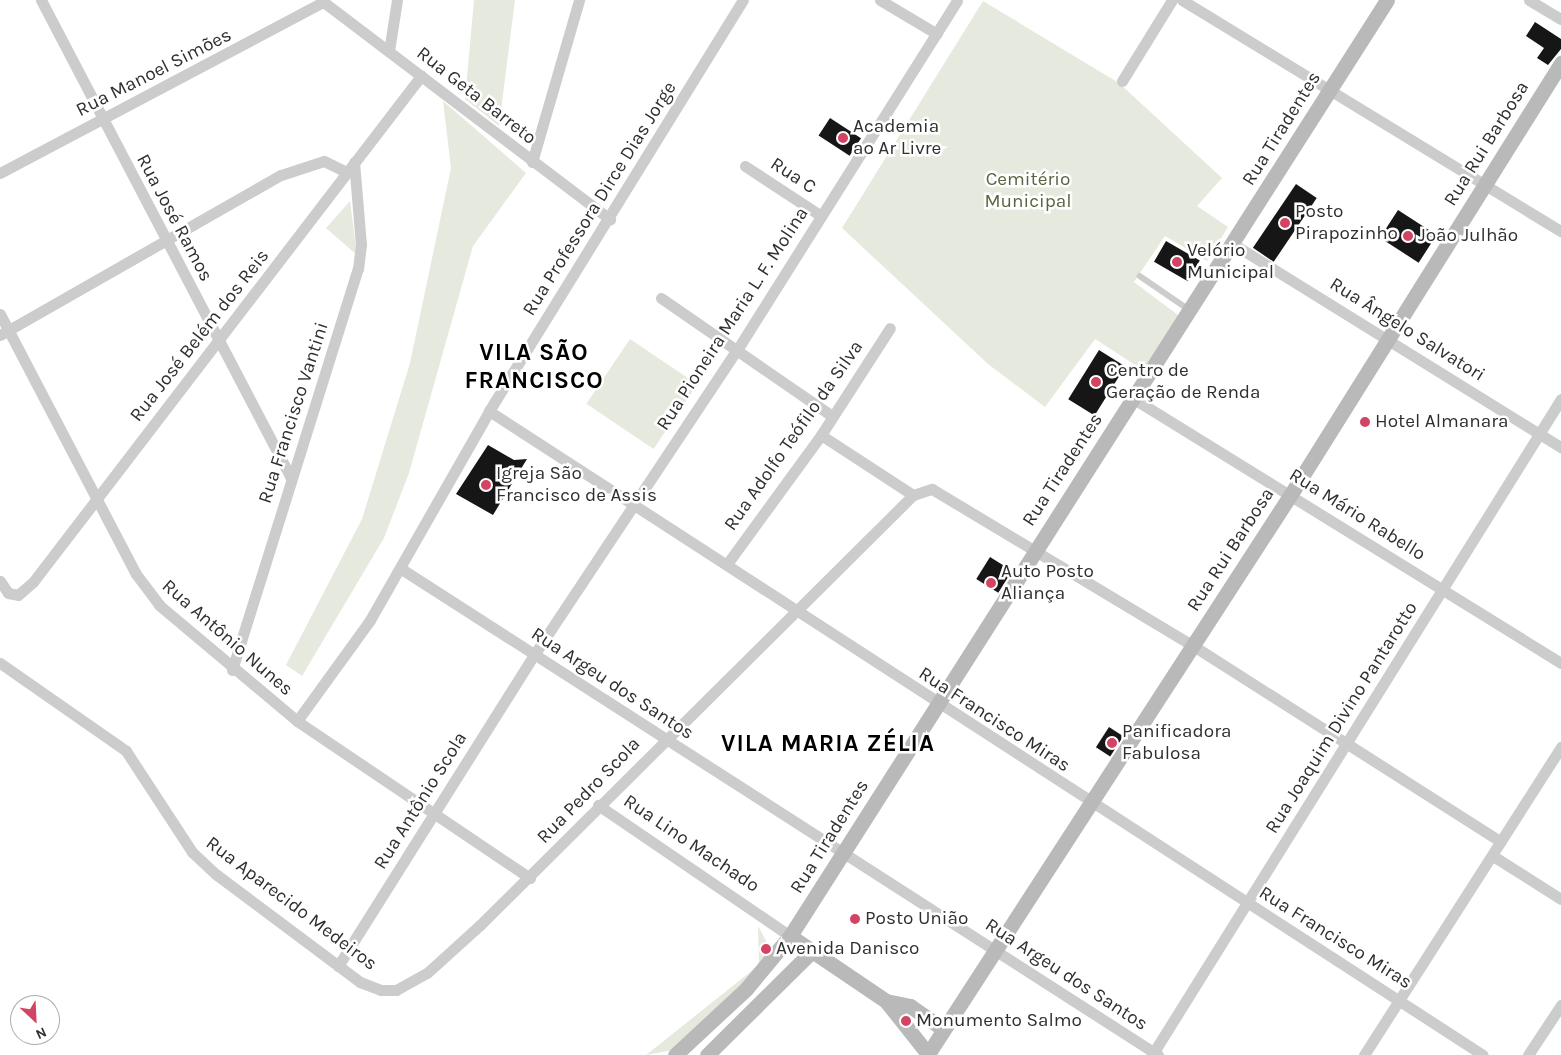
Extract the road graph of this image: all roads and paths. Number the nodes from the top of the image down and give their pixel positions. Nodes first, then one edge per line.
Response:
1 (41, 0) edge
2 (398, 0) edge
3 (579, 0) edge
4 (743, 0) edge
5 (880, 0) edge
6 (957, 0) edge
7 (1172, 0) edge
8 (1182, 0) edge
9 (1387, 0) edge
10 (1529, 0) edge
11 (322, 1) edge
12 (1561, 20) edge
13 (937, 34) junction
14 (389, 51) junction
15 (1561, 63) edge
16 (421, 76) junction
17 (1122, 81) dead end
18 (1329, 90) junction
19 (103, 119) junction
20 (354, 162) junction
21 (532, 162) junction
22 (745, 166) dead end
23 (347, 172) junction
24 (0, 173) edge
25 (1485, 183) junction
26 (821, 216) junction
27 (610, 219) junction
28 (1561, 231) edge
29 (165, 240) junction
30 (1233, 244) junction
31 (1140, 276) dead end
32 (661, 298) dead end
33 (1189, 309) junction
34 (0, 314) edge
35 (890, 328) dead end
36 (4, 333) edge
37 (1390, 338) junction
38 (218, 340) junction
39 (737, 350) junction
40 (1134, 399) junction
41 (1561, 399) edge
42 (489, 411) junction
43 (832, 416) junction
44 (1540, 433) junction
45 (821, 435) junction
46 (1561, 446) edge
47 (291, 478) junction
48 (1291, 494) junction
49 (913, 495) junction
50 (98, 500) junction
51 (632, 504) junction
52 (1033, 552) junction
53 (726, 564) junction
54 (400, 568) junction
55 (0, 582) edge
56 (1443, 589) junction
57 (795, 610) junction
58 (1192, 646) junction
59 (534, 655) junction
60 (1561, 662) edge
61 (0, 663) edge
62 (232, 670) junction
63 (938, 703) junction
64 (297, 721) junction
65 (666, 738) junction
66 (1348, 743) junction
67 (1561, 747) edge
68 (1089, 803) junction
69 (598, 806) junction
70 (434, 813) junction
71 (1501, 842) junction
72 (843, 854) junction
73 (1493, 856) junction
74 (530, 878) junction
75 (1561, 899) edge
76 (1247, 903) junction
77 (790, 936) junction
78 (995, 949) junction
79 (812, 951) junction
80 (338, 966) junction
81 (427, 973) joint
82 (1400, 1000) junction
83 (886, 1001) junction
84 (1561, 1005) edge
85 (943, 1029) junction
86 (718, 1049) edge
87 (1155, 1054) edge
88 (675, 1055) edge
89 (707, 1055) edge
90 (928, 1055) edge
91 (1364, 1055) edge
92 (1483, 1055) edge
93 (1528, 1055) edge

1 - 19 street, Rua José Ramos
2 - 14 street
3 - 21 street
4 - 27 street, Rua Professora Dirce Dias Jorge
5 - 13 street
6 - 13 street, Rua Pioneira Maria L. F. Molina
7 - 17 street
8 - 18 street
9 - 18 main road, Rua Tiradentes
10 - 12 street
11 - 14 street, Rua Geta Barreto
11 - 19 street, Rua Manoel Simões
13 - 26 street, Rua Pioneira Maria L. F. Molina
14 - 16 street, Rua Geta Barreto
15 - 25 main road, Rua Rui Barbosa
16 - 20 street, Rua José Belém dos Reis
16 - 21 street, Rua Geta Barreto
18 - 25 street
18 - 30 main road, Rua Tiradentes
19 - 24 street, Rua Manoel Simões
19 - 29 street, Rua José Ramos
20 - 23 street, Rua José Belém dos Reis
20 - 47 street, Rua Francisco Vantini
21 - 27 street, Rua Geta Barreto
22 - 26 street, Rua C
23 - 29 street
23 - 38 street, Rua José Belém dos Reis
25 - 28 street
25 - 37 main road, Rua Rui Barbosa
26 - 39 street, Rua Pioneira Maria L. F. Molina
27 - 42 street, Rua Professora Dirce Dias Jorge
29 - 36 street
29 - 38 street, Rua José Ramos
30 - 33 main road, Rua Tiradentes
30 - 37 street, Rua Ângelo Salvatori
31 - 33 lane
32 - 39 street
33 - 40 main road, Rua Tiradentes
34 - 36 street, Rua Antônio Nunes
35 - 43 street, Rua Adolfo Teófilo da Silva
36 - 50 street, Rua Antônio Nunes
37 - 44 street, Rua Ângelo Salvatori
37 - 48 main road, Rua Rui Barbosa
38 - 47 street, Rua José Ramos
38 - 50 street, Rua José Belém dos Reis
39 - 43 street
39 - 51 street, Rua Pioneira Maria L. F. Molina
40 - 48 street, Rua Mário Rabello
40 - 52 main road, Rua Tiradentes
41 - 44 street, Rua Joaquim Divino Pantarotto
42 - 51 street, Rua Francisco Miras
42 - 54 street, Rua Professora Dirce Dias Jorge
43 - 45 street, Rua Adolfo Teófilo da Silva
44 - 46 street, Rua Ângelo Salvatori
44 - 56 street, Rua Joaquim Divino Pantarotto
45 - 49 street
45 - 53 street, Rua Adolfo Teófilo da Silva
47 - 62 street, Rua Francisco Vantini
48 - 56 street, Rua Mário Rabello
48 - 58 main road, Rua Rui Barbosa
49 - 52 street
49 - 57 street, Rua Pedro Scola
50 - 55 street, Rua José Belém dos Reis
50 - 62 street, Rua Antônio Nunes
51 - 53 street, Rua Francisco Miras
51 - 59 street, Rua Pioneira Maria L. F. Molina
52 - 58 street
52 - 63 main road, Rua Tiradentes
53 - 57 street, Rua Francisco Miras
54 - 59 street, Rua Argeu dos Santos
54 - 64 street, Rua Professora Dirce Dias Jorge
56 - 60 street, Rua Mário Rabello
56 - 66 street, Rua Joaquim Divino Pantarotto
57 - 63 street, Rua Francisco Miras
57 - 65 street, Rua Pedro Scola
58 - 66 street
58 - 68 main road, Rua Rui Barbosa
59 - 65 street, Rua Argeu dos Santos
59 - 70 street, Rua Antônio Scola
61 - 80 street, Rua Aparecido Medeiros
62 - 64 street, Rua Antônio Nunes
63 - 68 street, Rua Francisco Miras
63 - 72 main road, Rua Tiradentes
64 - 70 street, Rua Antônio Nunes
65 - 69 street, Rua Pedro Scola
65 - 72 street, Rua Argeu dos Santos
66 - 71 street
66 - 76 street, Rua Joaquim Divino Pantarotto
67 - 71 street
68 - 76 street, Rua Francisco Miras
68 - 78 main road, Rua Rui Barbosa
69 - 74 street, Rua Pedro Scola
69 - 77 street, Rua Lino Machado
70 - 74 street, Rua Antônio Nunes
70 - 80 street, Rua Antônio Scola
71 - 73 street
72 - 77 main road, Rua Tiradentes
72 - 78 street, Rua Argeu dos Santos
73 - 75 street
73 - 82 street
74 - 81 street, Rua Pedro Scola
76 - 82 street, Rua Francisco Miras
76 - 87 street, Rua Joaquim Divino Pantarotto
77 - 79 main road, Rua Lino Machado
77 - 88 main road
78 - 85 main road, Rua Rui Barbosa
78 - 87 street, Rua Argeu dos Santos
79 - 83 main road, Rua Lino Machado
79 - 86 main road
80 - 81 street, Rua Aparecido Medeiros
82 - 91 street
82 - 92 street, Rua Francisco Miras
83 - 85 main road, Rua Lino Machado
83 - 90 main road, Rua Lino Machado
84 - 93 street
85 - 90 main road, Rua Rui Barbosa
86 - 89 main road

